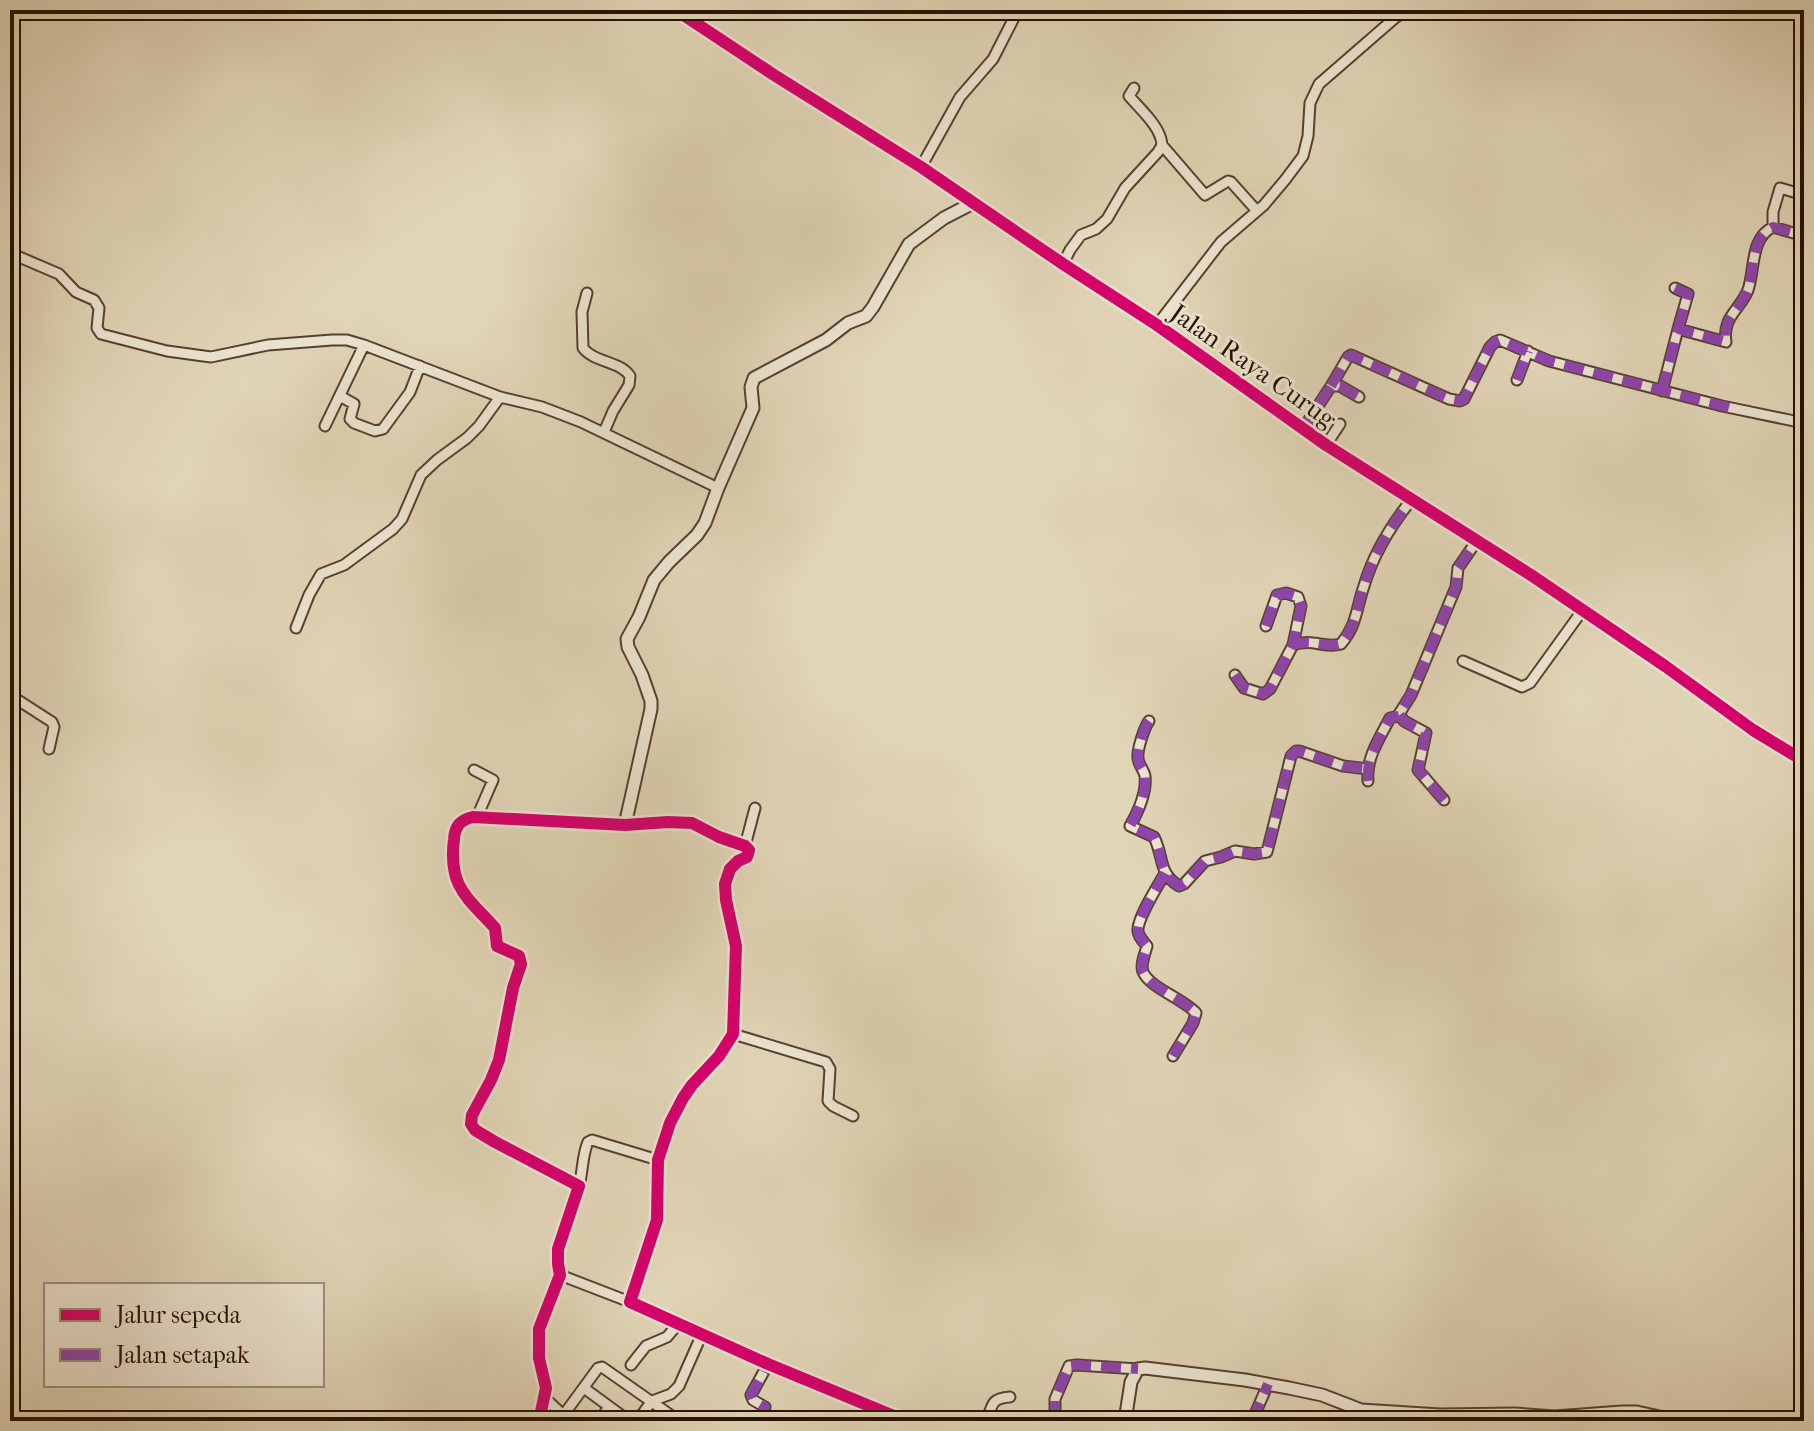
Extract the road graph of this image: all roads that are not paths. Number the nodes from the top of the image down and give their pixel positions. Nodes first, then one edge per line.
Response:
1 (676, 10) edge
2 (1018, 10) edge
3 (1065, 10) edge
4 (1071, 10) edge
5 (1409, 10) edge
6 (1396, 14) edge
7 (1134, 88) dead end
8 (1162, 145) junction
9 (921, 167) junction
10 (1804, 195) edge
11 (973, 203) junction
12 (1257, 211) junction
13 (1773, 227) junction
14 (1804, 236) edge
15 (10, 253) edge
16 (1063, 264) junction
17 (1675, 288) dead end
18 (587, 293) dead end
19 (1157, 325) junction
20 (1678, 329) junction
21 (364, 345) junction
22 (1528, 351) junction
23 (420, 366) junction
24 (1517, 380) dead end
25 (1331, 386) junction
26 (1662, 391) junction
27 (340, 396) junction
28 (500, 397) junction
29 (1359, 397) dead end
30 (1804, 423) edge
31 (1340, 424) dead end
32 (325, 426) dead end
33 (1303, 429) junction
34 (604, 432) junction
35 (1326, 445) junction
36 (718, 488) junction
37 (1412, 499) junction
38 (1476, 542) junction
39 (1582, 611) junction
40 (1266, 626) dead end
41 (296, 628) dead end
42 (1293, 645) junction
43 (1463, 661) dead end
44 (1235, 675) dead end
45 (10, 695) edge
46 (1399, 716) junction
47 (1149, 721) dead end
48 (49, 749) dead end
49 (1804, 761) edge
50 (1368, 769) junction
51 (474, 770) dead end
52 (1368, 781) dead end
53 (1444, 800) dead end
54 (755, 808) dead end
55 (477, 817) junction
56 (625, 825) junction
57 (745, 846) junction
58 (1165, 873) junction
59 (733, 1034) junction
60 (1173, 1056) dead end
61 (853, 1116) dead end
62 (658, 1160) junction
63 (579, 1186) junction
64 (560, 1275) junction
65 (630, 1302) junction
66 (678, 1324) junction
67 (702, 1334) junction
68 (768, 1364) junction
69 (631, 1365) dead end
70 (1138, 1369) junction
71 (1268, 1384) junction
72 (584, 1388) junction
73 (1802, 1396) edge
74 (1010, 1397) dead end
75 (545, 1398) junction
76 (652, 1401) junction
77 (609, 1407) junction
78 (1603, 1417) edge
79 (1636, 1417) edge
80 (1567, 1418) edge
81 (1672, 1420) edge
82 (539, 1421) edge
83 (599, 1421) edge
84 (629, 1421) edge
85 (637, 1421) edge
86 (679, 1421) edge
87 (761, 1421) edge
88 (906, 1421) edge
89 (987, 1421) edge
90 (1055, 1421) edge
91 (1125, 1421) edge
92 (1252, 1421) edge
93 (1799, 1421) edge

1 - 9 street, Jalan Raya Curug
2 - 9 street
3 - 4 street
5 - 6 street
6 - 12 street
7 - 8 street
8 - 12 street
8 - 16 street
9 - 11 street, Jalan Raya Curug
10 - 13 street
11 - 16 street, Jalan Raya Curug
11 - 36 street
12 - 19 street
13 - 14 street
13 - 20 street
15 - 21 street
16 - 19 street, Jalan Raya Curug
17 - 20 street
18 - 34 street
19 - 33 street, Jalan Raya Curug
20 - 26 street
21 - 23 street
21 - 27 street
22 - 24 street
22 - 25 street
22 - 26 street
23 - 27 street
23 - 28 street
25 - 29 street
25 - 33 street
26 - 30 street
27 - 32 street
28 - 34 street
28 - 41 street
31 - 35 street
33 - 35 street, Jalan Raya Curug
34 - 36 street
35 - 37 street, Jalan Raya Curug
36 - 56 street
37 - 38 street, Jalan Raya Curug
37 - 42 street
38 - 39 street, Jalan Raya Curug
38 - 46 street
39 - 43 street
39 - 49 street, Jalan Raya Curug
40 - 42 street
42 - 44 street
45 - 48 street
46 - 50 street
46 - 53 street
47 - 58 street
50 - 52 street
50 - 58 street
51 - 55 street
54 - 57 street
55 - 56 street
55 - 63 street
56 - 57 street
57 - 59 street
58 - 60 street
59 - 61 street
59 - 62 street
62 - 63 street
62 - 65 street
63 - 64 street
64 - 65 street
64 - 75 street
65 - 66 street
66 - 67 street
66 - 69 street
67 - 68 street
67 - 76 street
68 - 87 street
68 - 88 street
70 - 71 street
70 - 90 street
70 - 91 street
71 - 80 street
71 - 92 street
72 - 75 street
72 - 76 street
72 - 77 street
73 - 93 street
74 - 89 street
75 - 82 street
76 - 85 street
76 - 86 street
77 - 83 street
77 - 84 street
78 - 79 street
78 - 80 street
79 - 81 street

